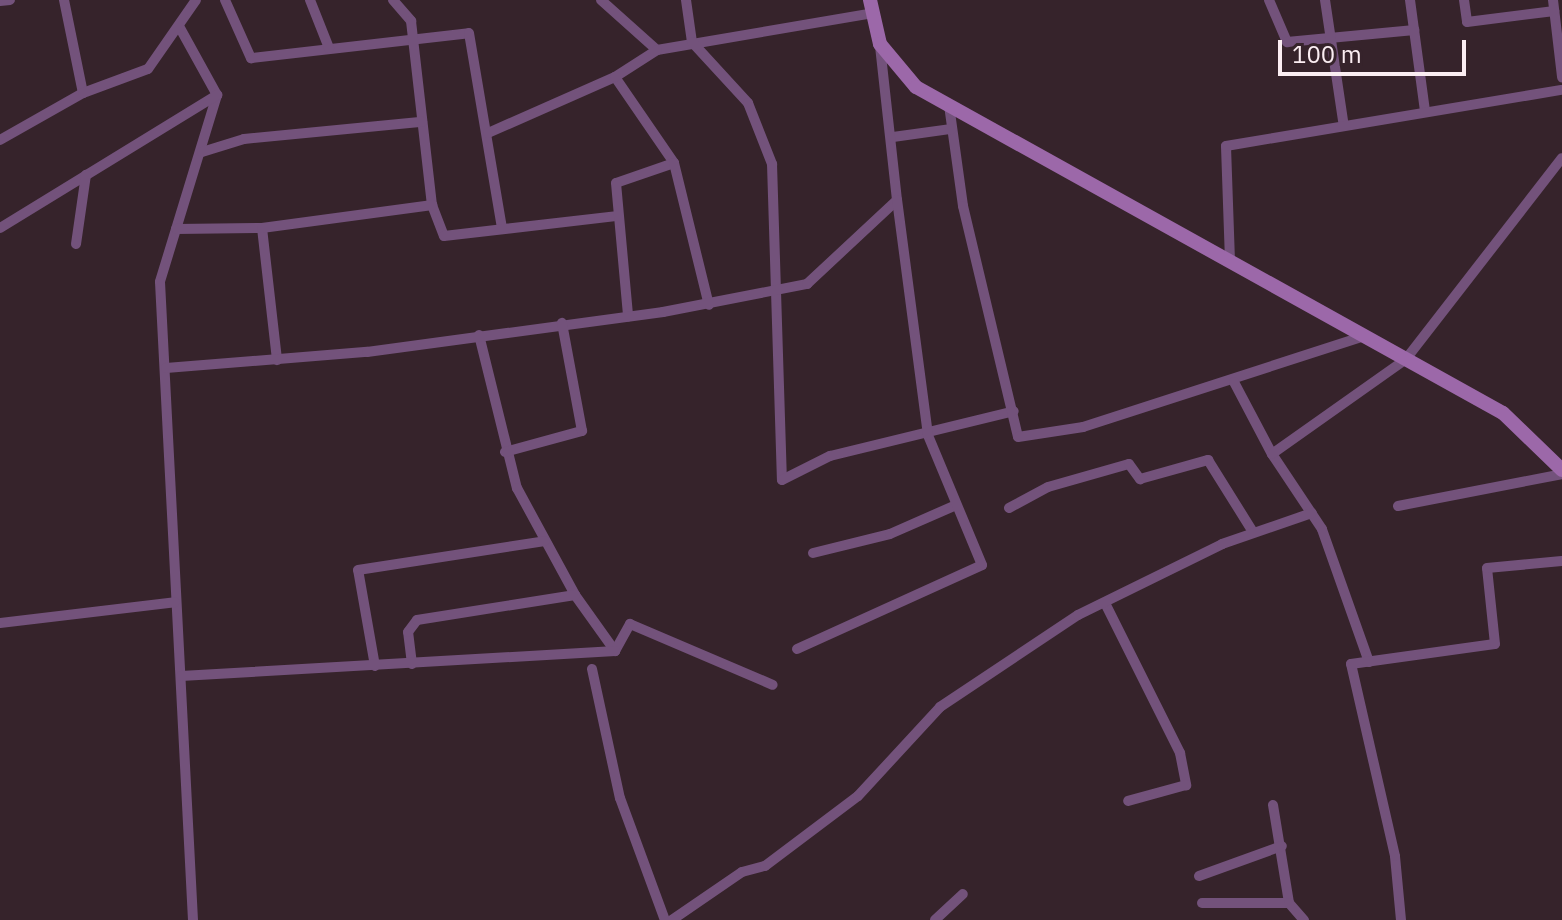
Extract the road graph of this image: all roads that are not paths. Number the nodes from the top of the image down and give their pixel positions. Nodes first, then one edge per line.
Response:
1 (8, 0) edge
2 (64, 0) edge
3 (196, 0) edge
4 (225, 0) edge
5 (310, 0) edge
6 (393, 0) edge
7 (601, 0) edge
8 (686, 0) edge
9 (1269, 0) edge
10 (1325, 0) edge
11 (1410, 0) edge
12 (1464, 0) edge
13 (0, 1) edge
14 (871, 6) edge
15 (1553, 6) edge
16 (180, 28) junction
17 (1414, 30) junction
18 (412, 37) junction
19 (1330, 41) junction
20 (692, 42) junction
21 (880, 44) junction
22 (329, 48) junction
23 (657, 50) junction
24 (615, 77) junction
25 (1562, 86) edge
26 (83, 93) junction
27 (217, 95) junction
28 (949, 105) junction
29 (1425, 111) junction
30 (1343, 121) junction
31 (422, 122) junction
32 (951, 129) junction
33 (488, 133) junction
34 (893, 137) junction
35 (0, 140) edge
36 (202, 152) junction
37 (1562, 158) edge
38 (674, 163) junction
39 (86, 175) junction
40 (897, 200) junction
41 (432, 205) junction
42 (616, 216) junction
43 (0, 228) edge
44 (262, 228) junction
45 (502, 228) junction
46 (176, 229) junction
47 (76, 244) dead end
48 (1230, 261) junction
49 (779, 292) junction
50 (709, 305) junction
51 (628, 316) junction
52 (562, 323) junction
53 (479, 335) junction
54 (1364, 336) junction
55 (1406, 359) junction
56 (277, 360) junction
57 (166, 368) junction
58 (1234, 382) junction
59 (1014, 411) junction
60 (928, 435) junction
61 (505, 452) junction
62 (1272, 454) junction
63 (1562, 472) edge
64 (956, 505) junction
65 (1398, 506) dead end
66 (1009, 508) dead end
67 (1312, 513) junction
68 (1253, 532) junction
69 (545, 541) junction
70 (813, 553) dead end
71 (1562, 561) edge
72 (575, 595) junction
73 (175, 602) junction
74 (1105, 603) junction
75 (0, 623) edge
76 (797, 649) dead end
77 (615, 651) junction
78 (1369, 662) junction
79 (412, 664) junction
80 (375, 666) junction
81 (592, 669) dead end
82 (181, 676) junction
83 (773, 685) dead end
84 (1128, 801) dead end
85 (1273, 805) dead end
86 (1282, 846) junction
87 (1199, 876) dead end
88 (963, 894) dead end
89 (1202, 903) dead end
90 (1289, 903) junction
91 (193, 920) edge
92 (665, 920) edge
93 (672, 920) edge
94 (935, 920) edge
95 (1304, 920) edge
96 (1401, 920) edge

1 - 13 street
2 - 26 street
3 - 16 street
4 - 22 street
5 - 22 street
6 - 18 street
7 - 23 street
8 - 20 street
9 - 19 street
10 - 19 street
11 - 17 street
12 - 15 street
14 - 20 street
14 - 21 main road
15 - 25 street
16 - 26 street
16 - 27 street
17 - 19 street
17 - 29 street
18 - 22 street
18 - 31 street
18 - 33 street
19 - 30 street
20 - 23 street
20 - 49 street
21 - 28 main road
21 - 34 street
23 - 24 street
24 - 33 street
24 - 38 street
25 - 29 street
26 - 35 street
27 - 36 street
27 - 39 street
28 - 32 street
28 - 48 main road
29 - 30 street
30 - 48 street
31 - 36 street
31 - 41 street
32 - 34 street
32 - 59 street
33 - 45 street
34 - 40 street
36 - 46 street
37 - 55 street
38 - 42 street
38 - 50 street
39 - 43 street
39 - 47 street
40 - 49 street
40 - 60 street
41 - 44 street
41 - 45 street
42 - 45 street
42 - 51 street
44 - 46 street
44 - 56 street
46 - 57 street
48 - 54 main road
49 - 50 street
49 - 60 street
50 - 51 street
51 - 52 street
52 - 53 street
52 - 61 street
53 - 56 street
53 - 61 street
54 - 55 main road
54 - 58 street
55 - 62 street
55 - 63 main road
56 - 57 street
57 - 73 street
58 - 59 street
58 - 62 street
59 - 60 street
60 - 64 street
61 - 69 street
62 - 67 street
63 - 65 street
64 - 70 street
64 - 76 street
66 - 68 street
67 - 68 street
67 - 78 street
68 - 74 street
69 - 72 street
69 - 80 street
71 - 78 street
72 - 77 street
72 - 79 street
73 - 75 street
73 - 82 street
74 - 84 street
74 - 93 street
77 - 79 street
77 - 83 street
78 - 96 street
79 - 80 street
80 - 82 street
81 - 92 street
82 - 91 street
85 - 86 street
86 - 87 street
86 - 90 street
88 - 94 street
89 - 90 street
90 - 95 street

